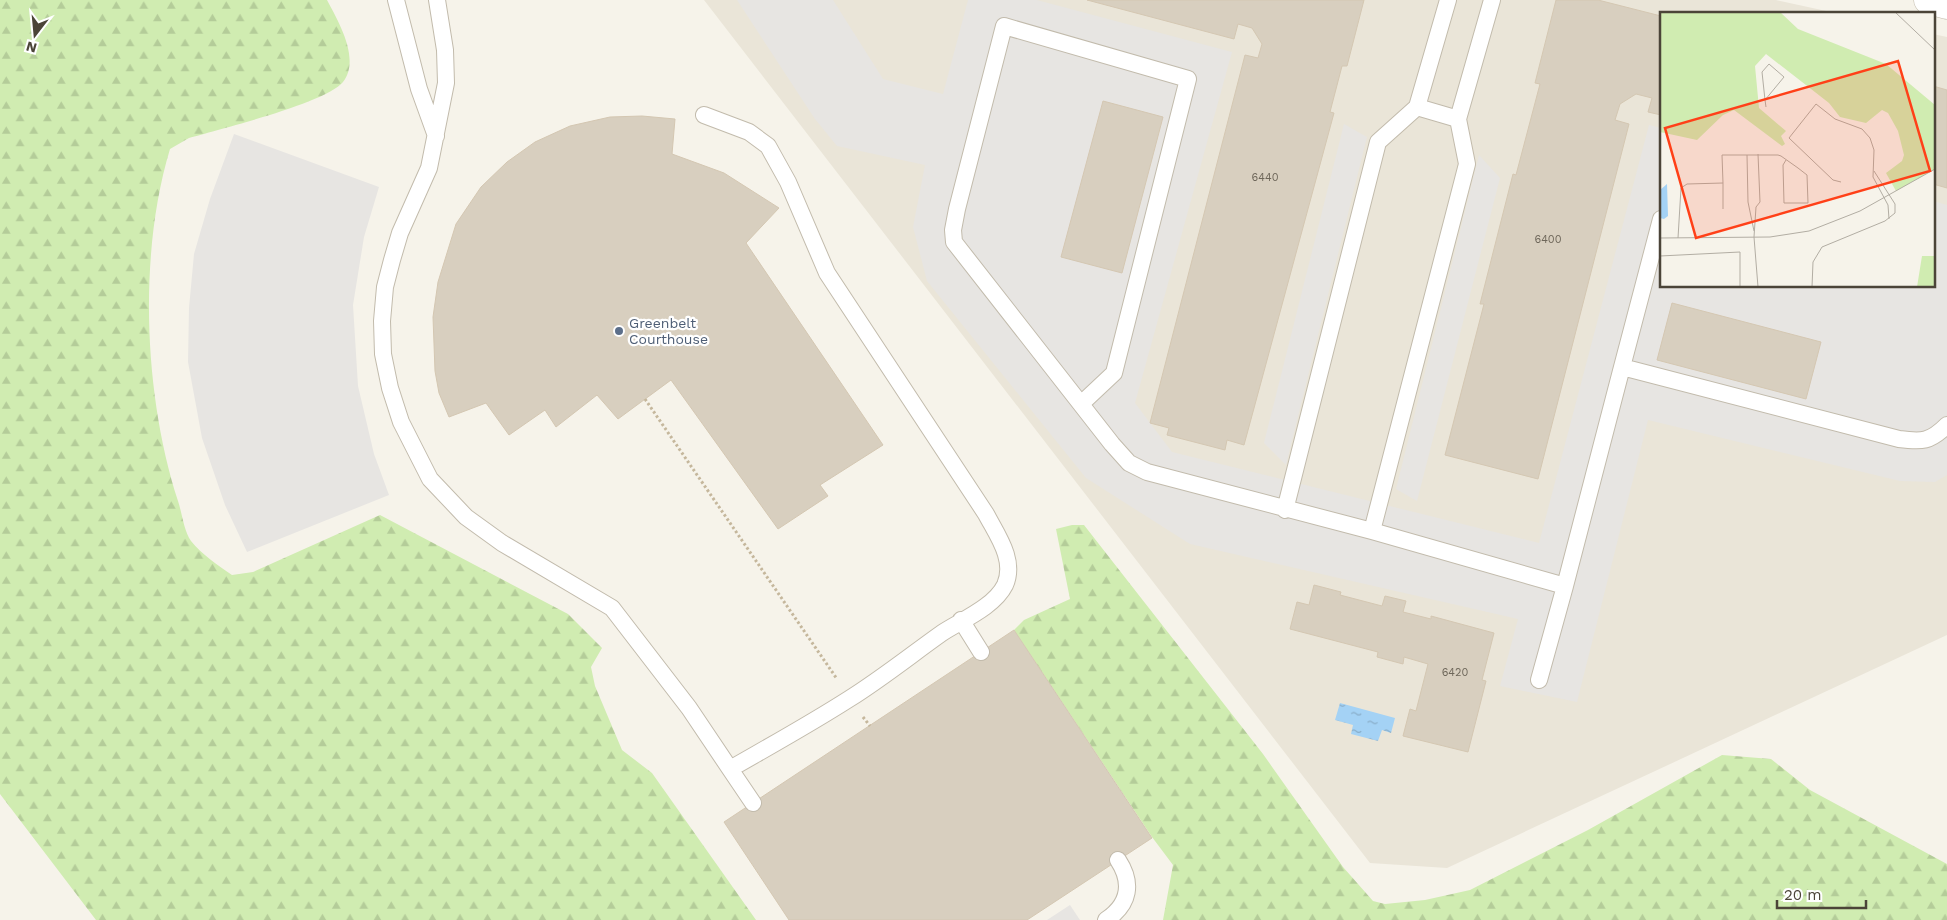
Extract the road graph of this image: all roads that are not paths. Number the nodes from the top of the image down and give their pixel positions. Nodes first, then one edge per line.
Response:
1 (396, 0) edge
2 (437, 0) edge
3 (1448, 0) edge
4 (1492, 0) edge
5 (1928, 0) edge
6 (1947, 5) edge
7 (1417, 108) junction
8 (704, 115) dead end
9 (1458, 119) junction
10 (436, 136) junction
11 (1660, 223) edge
12 (1622, 368) junction
13 (1081, 404) junction
14 (1947, 425) edge
15 (1285, 510) junction
16 (1372, 531) junction
17 (1565, 586) junction
18 (961, 620) junction
19 (981, 652) dead end
20 (1539, 680) dead end
21 (730, 769) junction
22 (752, 803) dead end
23 (1118, 860) dead end
24 (1110, 919) edge

1 - 10 lane
2 - 10 lane
3 - 7 lane
4 - 9 lane
5 - 6 street
7 - 9 lane
7 - 15 lane
8 - 18 lane
9 - 16 lane
10 - 21 lane
11 - 12 lane
12 - 14 lane
12 - 17 lane
13 - 13 lane
13 - 15 lane
15 - 16 lane
16 - 17 lane
17 - 20 lane
18 - 19 lane
18 - 21 lane
21 - 22 lane
23 - 24 lane

